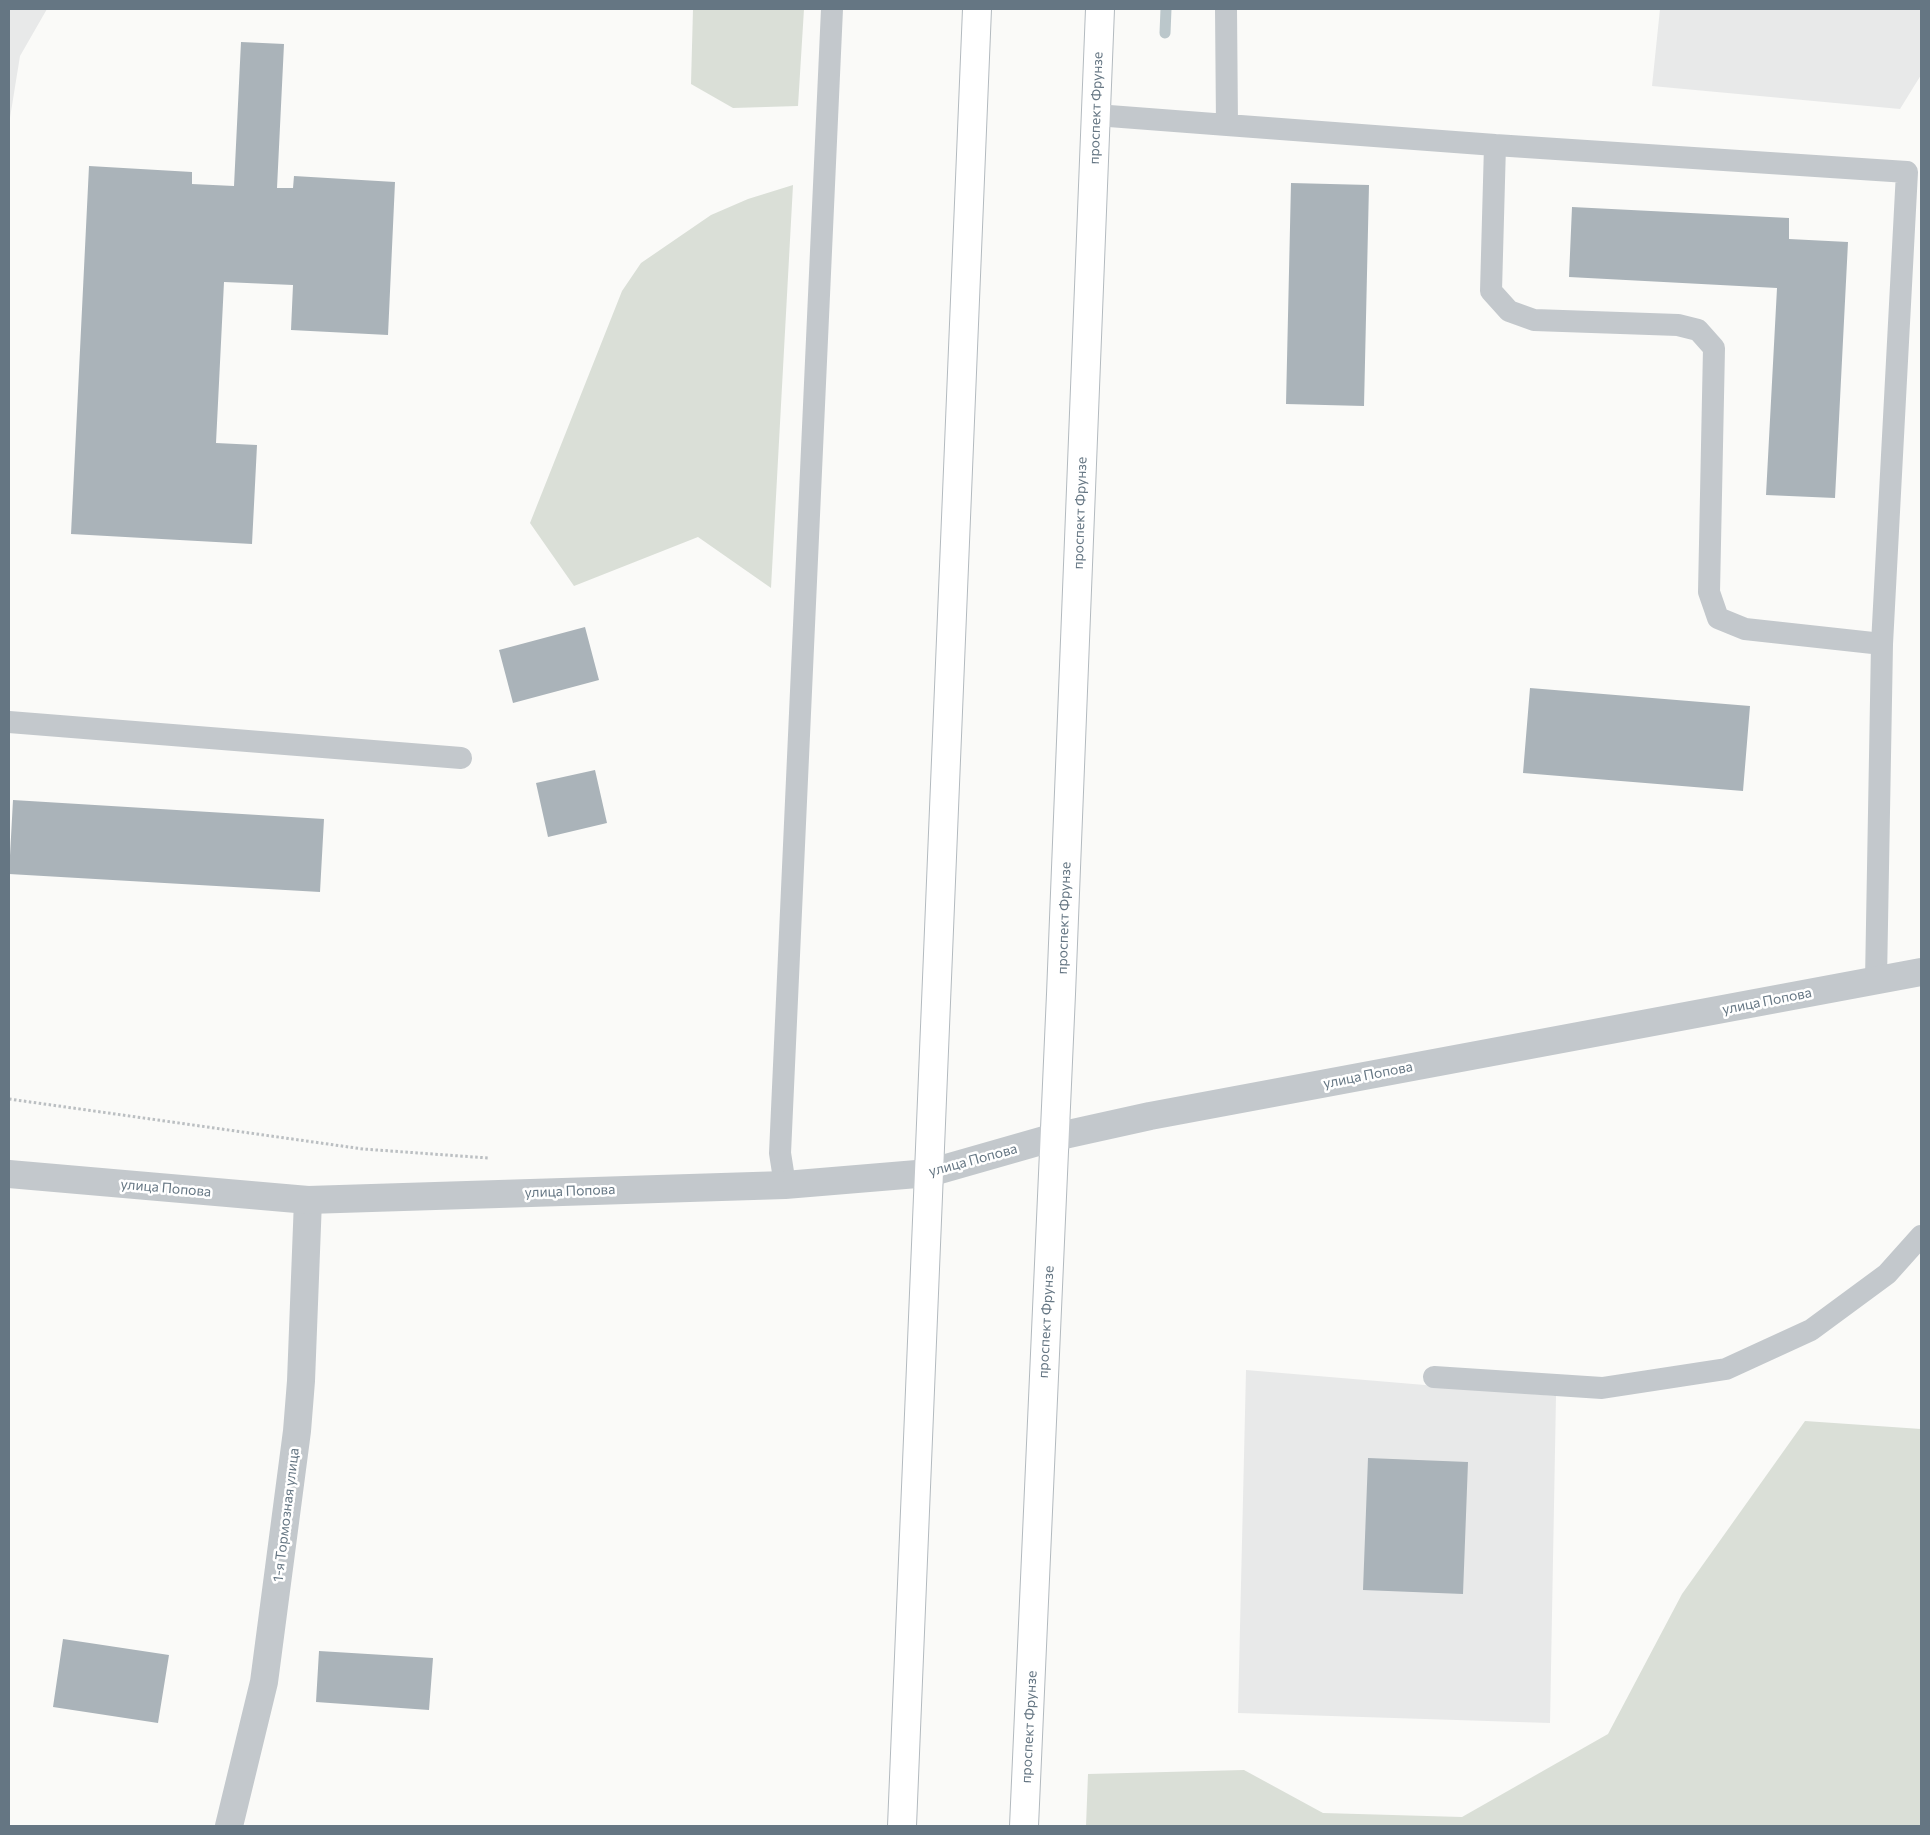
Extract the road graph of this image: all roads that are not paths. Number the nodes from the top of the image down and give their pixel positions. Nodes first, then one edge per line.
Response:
1 (832, 9) edge
2 (977, 9) edge
3 (1100, 9) edge
4 (1226, 9) edge
5 (1096, 115) junction
6 (1227, 125) junction
7 (1495, 145) junction
8 (1882, 644) junction
9 (9, 722) edge
10 (461, 758) dead end
11 (1921, 972) edge
12 (1876, 980) junction
13 (1054, 1137) junction
14 (929, 1173) junction
15 (9, 1174) edge
16 (785, 1185) junction
17 (308, 1200) junction
18 (1921, 1236) edge
19 (1434, 1377) dead end
20 (229, 1826) edge
21 (902, 1826) edge
22 (1024, 1826) edge

1 - 16 lane
2 - 14 main road
3 - 5 main road, проспект Фрунзе
4 - 6 lane
5 - 6 lane
5 - 13 main road, проспект Фрунзе
6 - 7 lane
7 - 8 lane
7 - 8 lane
8 - 12 lane
9 - 10 lane
11 - 12 street, улица Попова
12 - 13 street, улица Попова
13 - 14 street, улица Попова
13 - 22 main road, проспект Фрунзе
14 - 16 street, улица Попова
14 - 21 main road
15 - 17 street, улица Попова
16 - 17 street, улица Попова
17 - 20 street, 1-я Тормозная улица
18 - 19 lane

